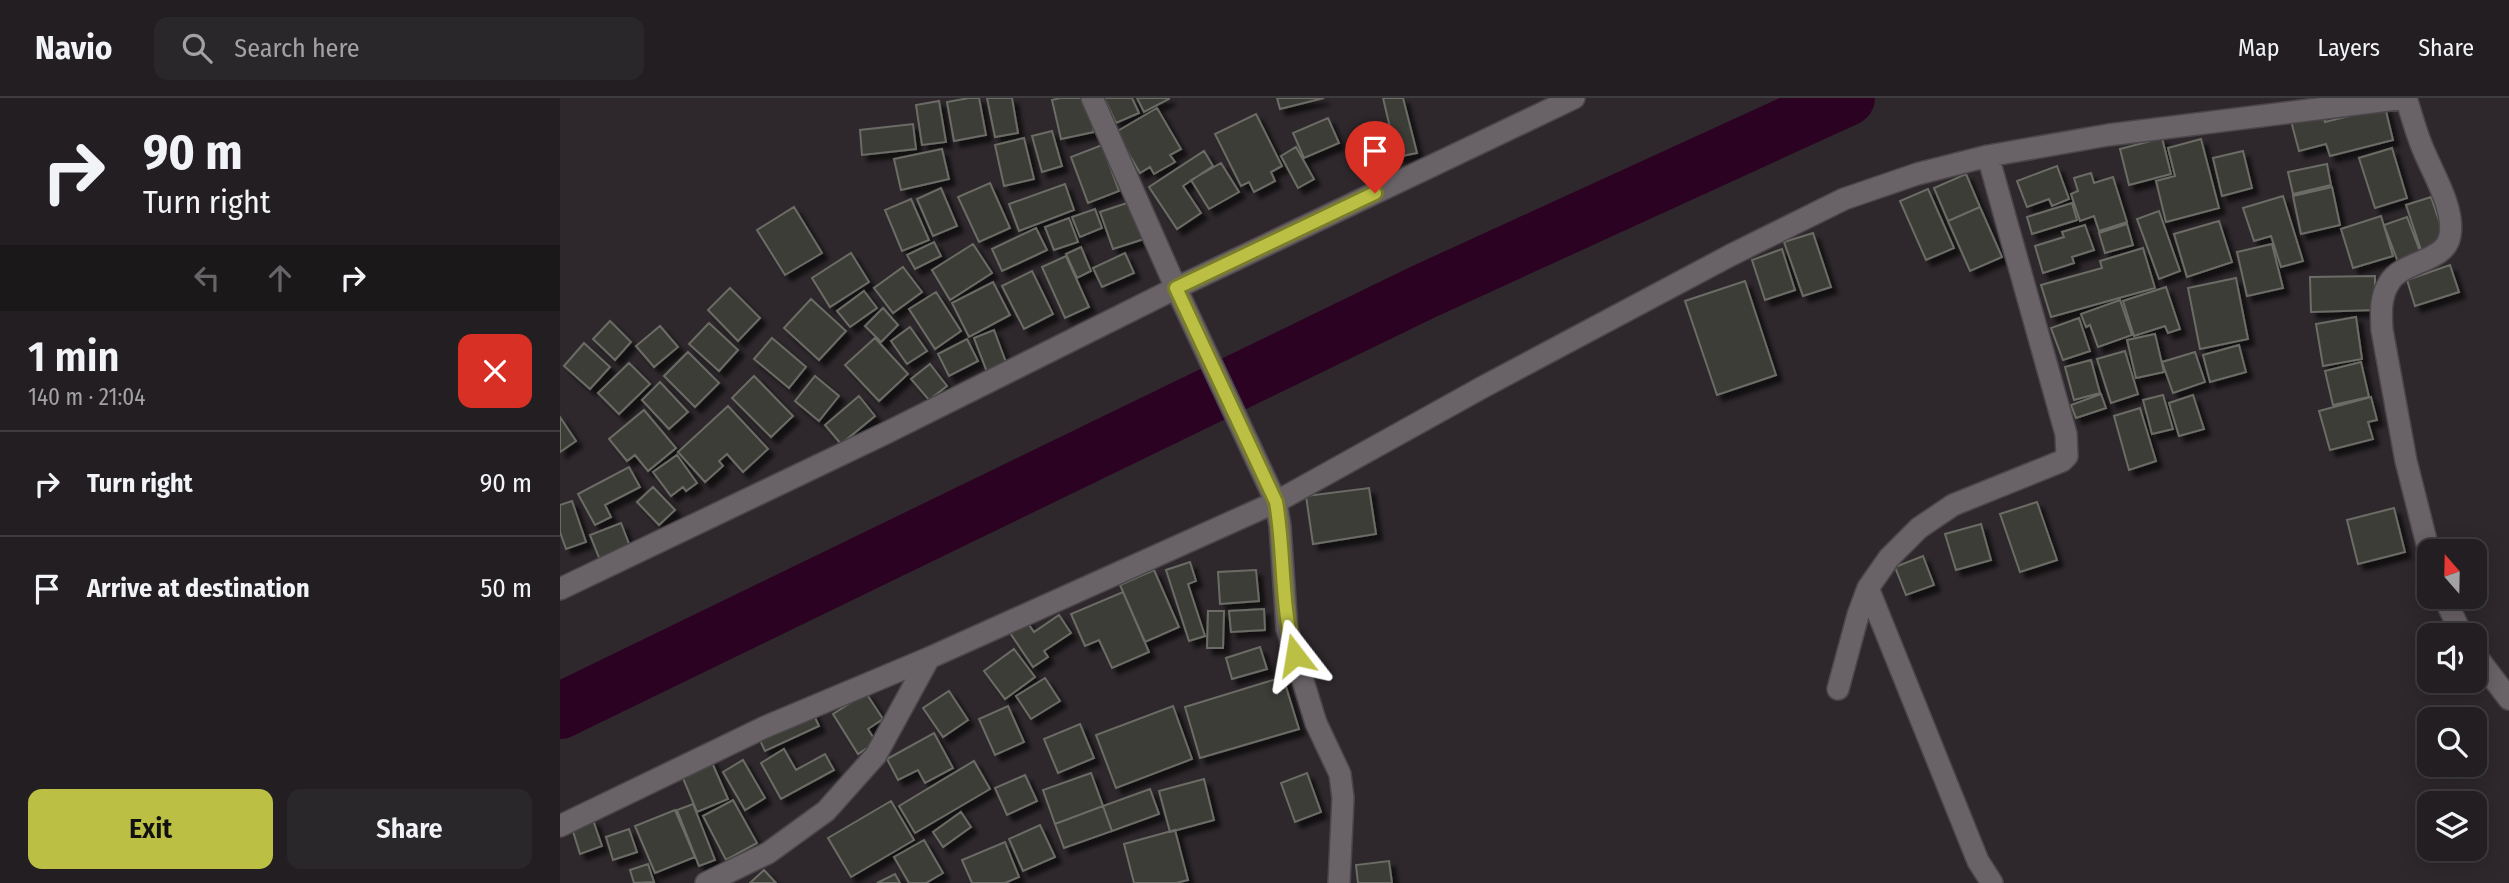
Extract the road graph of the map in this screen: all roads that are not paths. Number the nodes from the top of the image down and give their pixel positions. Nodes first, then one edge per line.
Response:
1 (1093, 98) edge
2 (1574, 98) edge
3 (2405, 98) edge
4 (1988, 156) junction
5 (1178, 292) junction
6 (1276, 502) junction
7 (2426, 539) edge
8 (1868, 588) junction
9 (560, 589) edge
10 (929, 658) junction
11 (2487, 670) edge
12 (1838, 689) dead end
13 (2509, 699) edge
14 (560, 826) edge
15 (706, 883) edge
16 (1339, 883) edge
17 (1992, 883) edge

1 - 5 street
2 - 5 street
3 - 4 street
3 - 7 street
4 - 6 street
4 - 8 street
5 - 6 street
5 - 9 street
6 - 10 street
6 - 16 street
8 - 12 street
8 - 17 street
10 - 14 street
10 - 15 street
11 - 13 street

